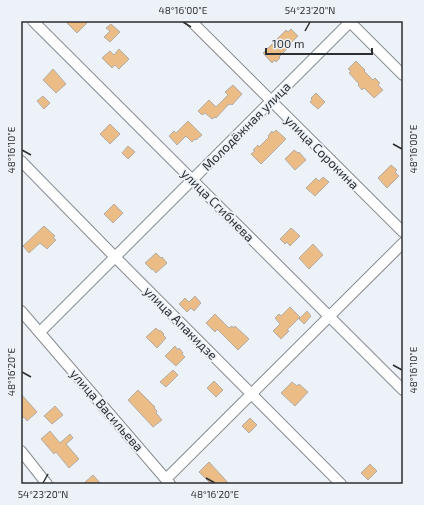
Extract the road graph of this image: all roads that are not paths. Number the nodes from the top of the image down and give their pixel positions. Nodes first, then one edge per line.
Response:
1 (33, 21) edge
2 (191, 21) edge
3 (350, 21) edge
4 (403, 75) edge
5 (271, 101) junction
6 (21, 161) edge
7 (192, 180) junction
8 (403, 232) edge
9 (403, 243) edge
10 (115, 257) junction
11 (21, 310) edge
12 (329, 316) junction
13 (42, 334) junction
14 (403, 390) edge
15 (251, 394) junction
16 (21, 451) edge
17 (168, 482) edge
18 (47, 484) edge
19 (341, 484) edge

1 - 7 street, улица Сгибнева
2 - 5 street, улица Сорокина
3 - 4 street
3 - 5 street, Молодёжная улица
5 - 7 street, Молодёжная улица
5 - 8 street, улица Сорокина
6 - 10 street, улица Апакидзе
7 - 10 street, Молодёжная улица
7 - 12 street, улица Сгибнева
9 - 12 street
10 - 13 street, Молодёжная улица
10 - 15 street, улица Апакидзе
11 - 13 street, улица Васильева
12 - 14 street, улица Сгибнева
12 - 15 street
13 - 17 street, улица Васильева
15 - 17 street
15 - 19 street, улица Апакидзе
16 - 18 street

